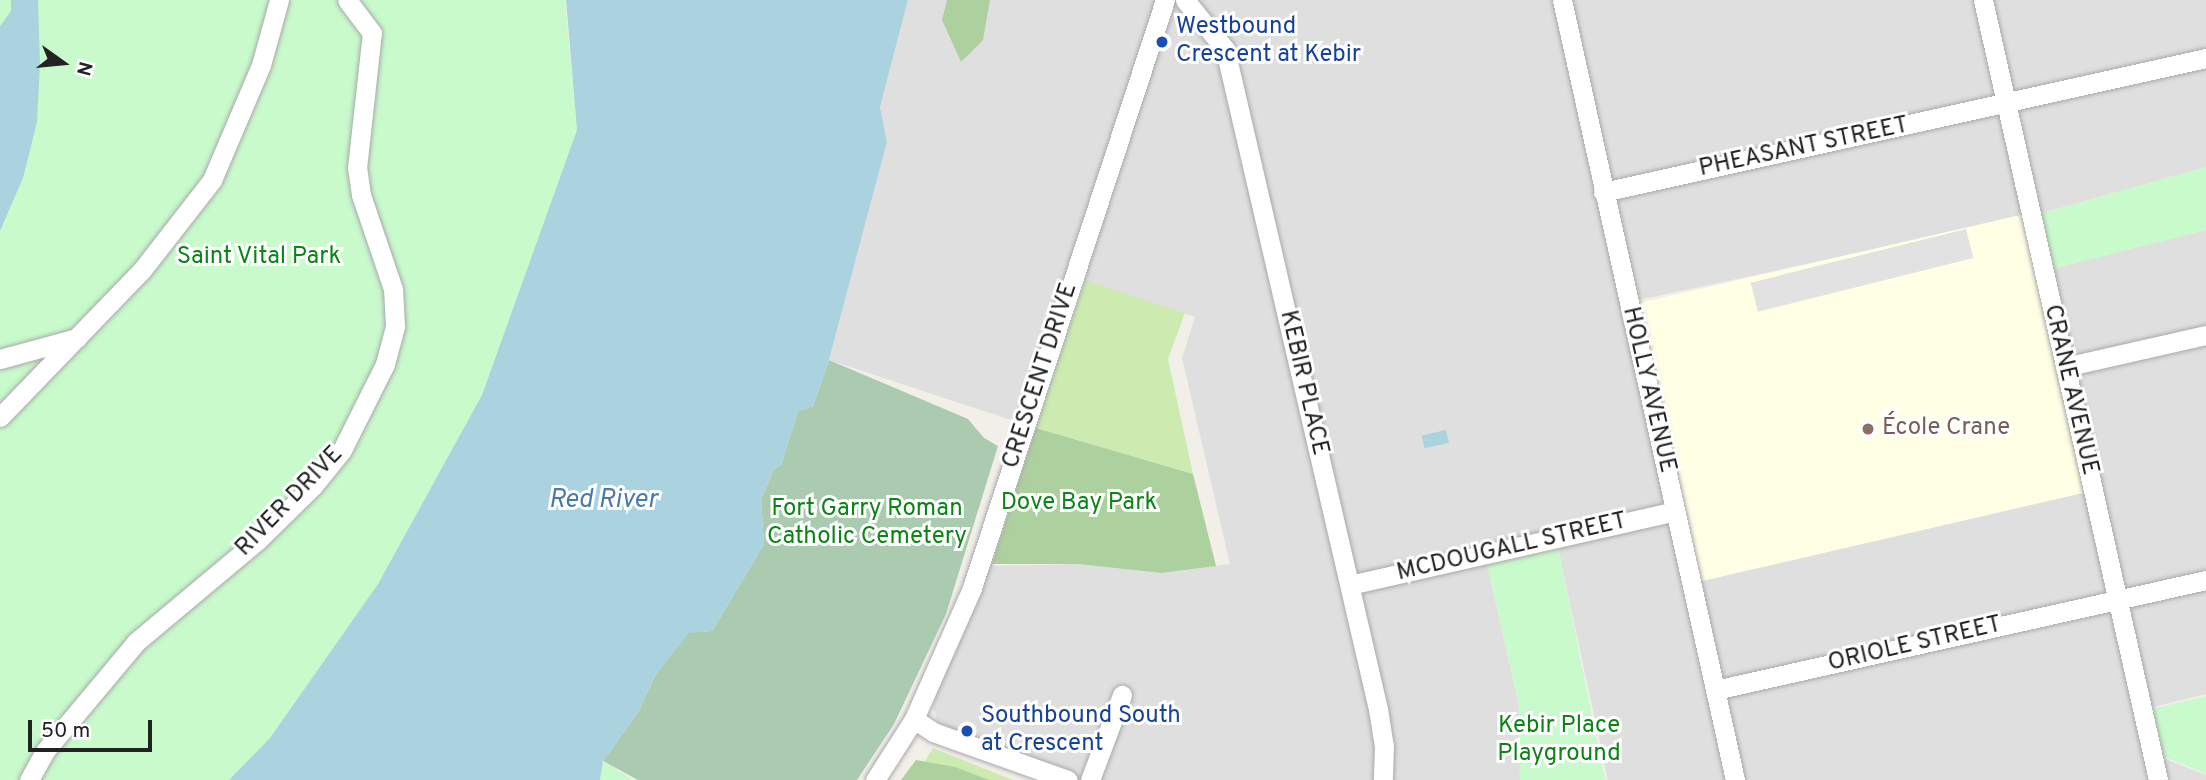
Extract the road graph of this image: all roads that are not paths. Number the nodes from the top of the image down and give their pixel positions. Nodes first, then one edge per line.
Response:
1 (279, 0) edge
2 (347, 0) edge
3 (1166, 0) edge
4 (1185, 0) edge
5 (1562, 0) edge
6 (1983, 0) edge
7 (2206, 58) edge
8 (2005, 103) junction
9 (1603, 192) junction
10 (2206, 335) edge
11 (78, 338) junction
12 (0, 359) edge
13 (2065, 367) junction
14 (0, 417) edge
15 (1675, 511) junction
16 (2206, 580) edge
17 (1350, 585) junction
18 (2115, 600) junction
19 (1715, 690) junction
20 (1122, 695) dead end
21 (914, 719) junction
22 (29, 780) edge
23 (875, 780) edge
24 (1068, 780) edge
25 (1090, 780) edge
26 (1383, 780) edge
27 (1735, 780) edge
28 (2158, 780) edge

1 - 11 street
2 - 22 street, RIVER DRIVE
3 - 21 street, CRESCENT DRIVE
4 - 17 street, KEBIR PLACE
5 - 9 street, HOLLY AVENUE
6 - 8 street, CRANE AVENUE
7 - 8 street, PHEASANT STREET
8 - 9 street, PHEASANT STREET
8 - 13 street, CRANE AVENUE
9 - 15 street, HOLLY AVENUE
10 - 13 street
11 - 12 street
11 - 14 street
13 - 18 street, CRANE AVENUE
15 - 17 street, MCDOUGALL STREET
15 - 19 street, HOLLY AVENUE
16 - 18 street, ORIOLE STREET
17 - 26 street, KEBIR PLACE
18 - 19 street, ORIOLE STREET
18 - 28 street, CRANE AVENUE
19 - 27 street, HOLLY AVENUE
20 - 25 street
21 - 23 street, CRESCENT DRIVE
21 - 24 street

